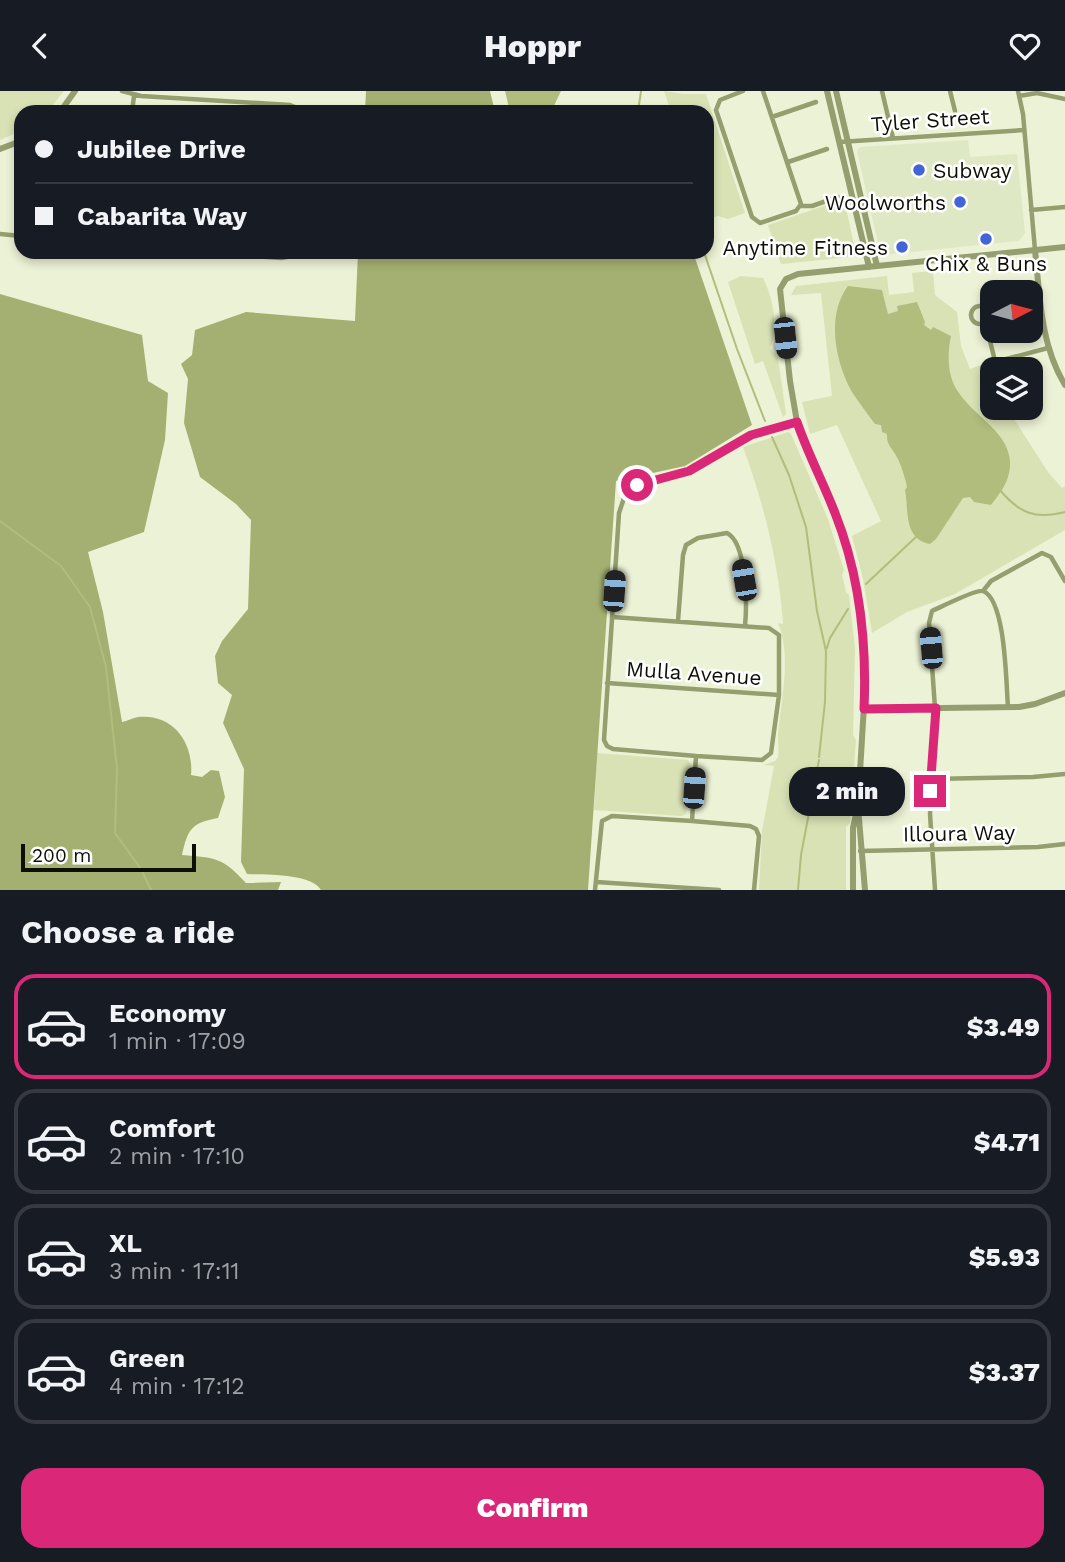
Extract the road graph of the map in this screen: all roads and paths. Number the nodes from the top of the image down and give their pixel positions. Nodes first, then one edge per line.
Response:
1 (122, 91) edge
2 (743, 91) edge
3 (764, 91) edge
4 (827, 91) edge
5 (836, 91) edge
6 (882, 91) edge
7 (950, 91) edge
8 (1019, 94) edge
9 (134, 96) junction
10 (1065, 99) edge
11 (816, 102) dead end
12 (133, 105) edge
13 (290, 105) edge
14 (955, 111) dead end
15 (772, 117) junction
16 (1024, 130) junction
17 (893, 138) junction
18 (843, 141) junction
19 (827, 149) dead end
20 (788, 162) junction
21 (838, 197) dead end
22 (800, 206) junction
23 (1065, 207) edge
24 (1031, 210) junction
25 (1065, 247) edge
26 (1035, 250) junction
27 (873, 267) junction
28 (1048, 348) junction
29 (1014, 357) edge
30 (1065, 385) edge
31 (797, 422) junction
32 (1065, 581) edge
33 (983, 591) junction
34 (612, 617) junction
35 (678, 621) junction
36 (745, 626) junction
37 (607, 683) junction
38 (1065, 694) edge
39 (779, 695) junction
40 (1008, 707) junction
41 (936, 708) junction
42 (864, 709) junction
43 (696, 755) junction
44 (1065, 774) edge
45 (931, 779) junction
46 (858, 805) junction
47 (692, 821) junction
48 (1065, 844) edge
49 (932, 849) junction
50 (862, 851) junction
51 (852, 852) junction
52 (596, 882) junction
53 (595, 890) edge
54 (719, 890) edge
55 (754, 890) edge
56 (853, 890) edge
57 (865, 890) edge
58 (935, 890) edge

1 - 9 street
2 - 22 street
3 - 15 street
4 - 18 street
5 - 18 street
6 - 17 street
7 - 14 street
8 - 10 street
8 - 16 street
9 - 12 street
9 - 13 street
11 - 15 street
15 - 20 street
16 - 17 street, Tyler Street
16 - 24 street
17 - 18 street, Tyler Street
18 - 27 street
19 - 20 street
20 - 22 street
21 - 22 street
23 - 24 street
24 - 26 street
25 - 26 street
26 - 27 street
26 - 28 street
27 - 31 street
28 - 29 street
28 - 30 street
31 - 34 street
31 - 42 street
32 - 33 street
33 - 40 street
33 - 41 street
34 - 35 street
34 - 37 street
35 - 36 street
35 - 36 street
36 - 39 street
37 - 39 street, Mulla Avenue
37 - 43 street
38 - 40 street
39 - 43 street
40 - 41 street
41 - 42 street
41 - 45 street
42 - 46 street
43 - 47 street
44 - 45 street
45 - 49 street
46 - 50 street
46 - 51 street
47 - 52 street
47 - 55 street
48 - 49 street, Illoura Way
49 - 50 street, Illoura Way
49 - 58 street
50 - 51 street, Illoura Way
50 - 57 street
51 - 56 street
52 - 53 street
52 - 54 street

